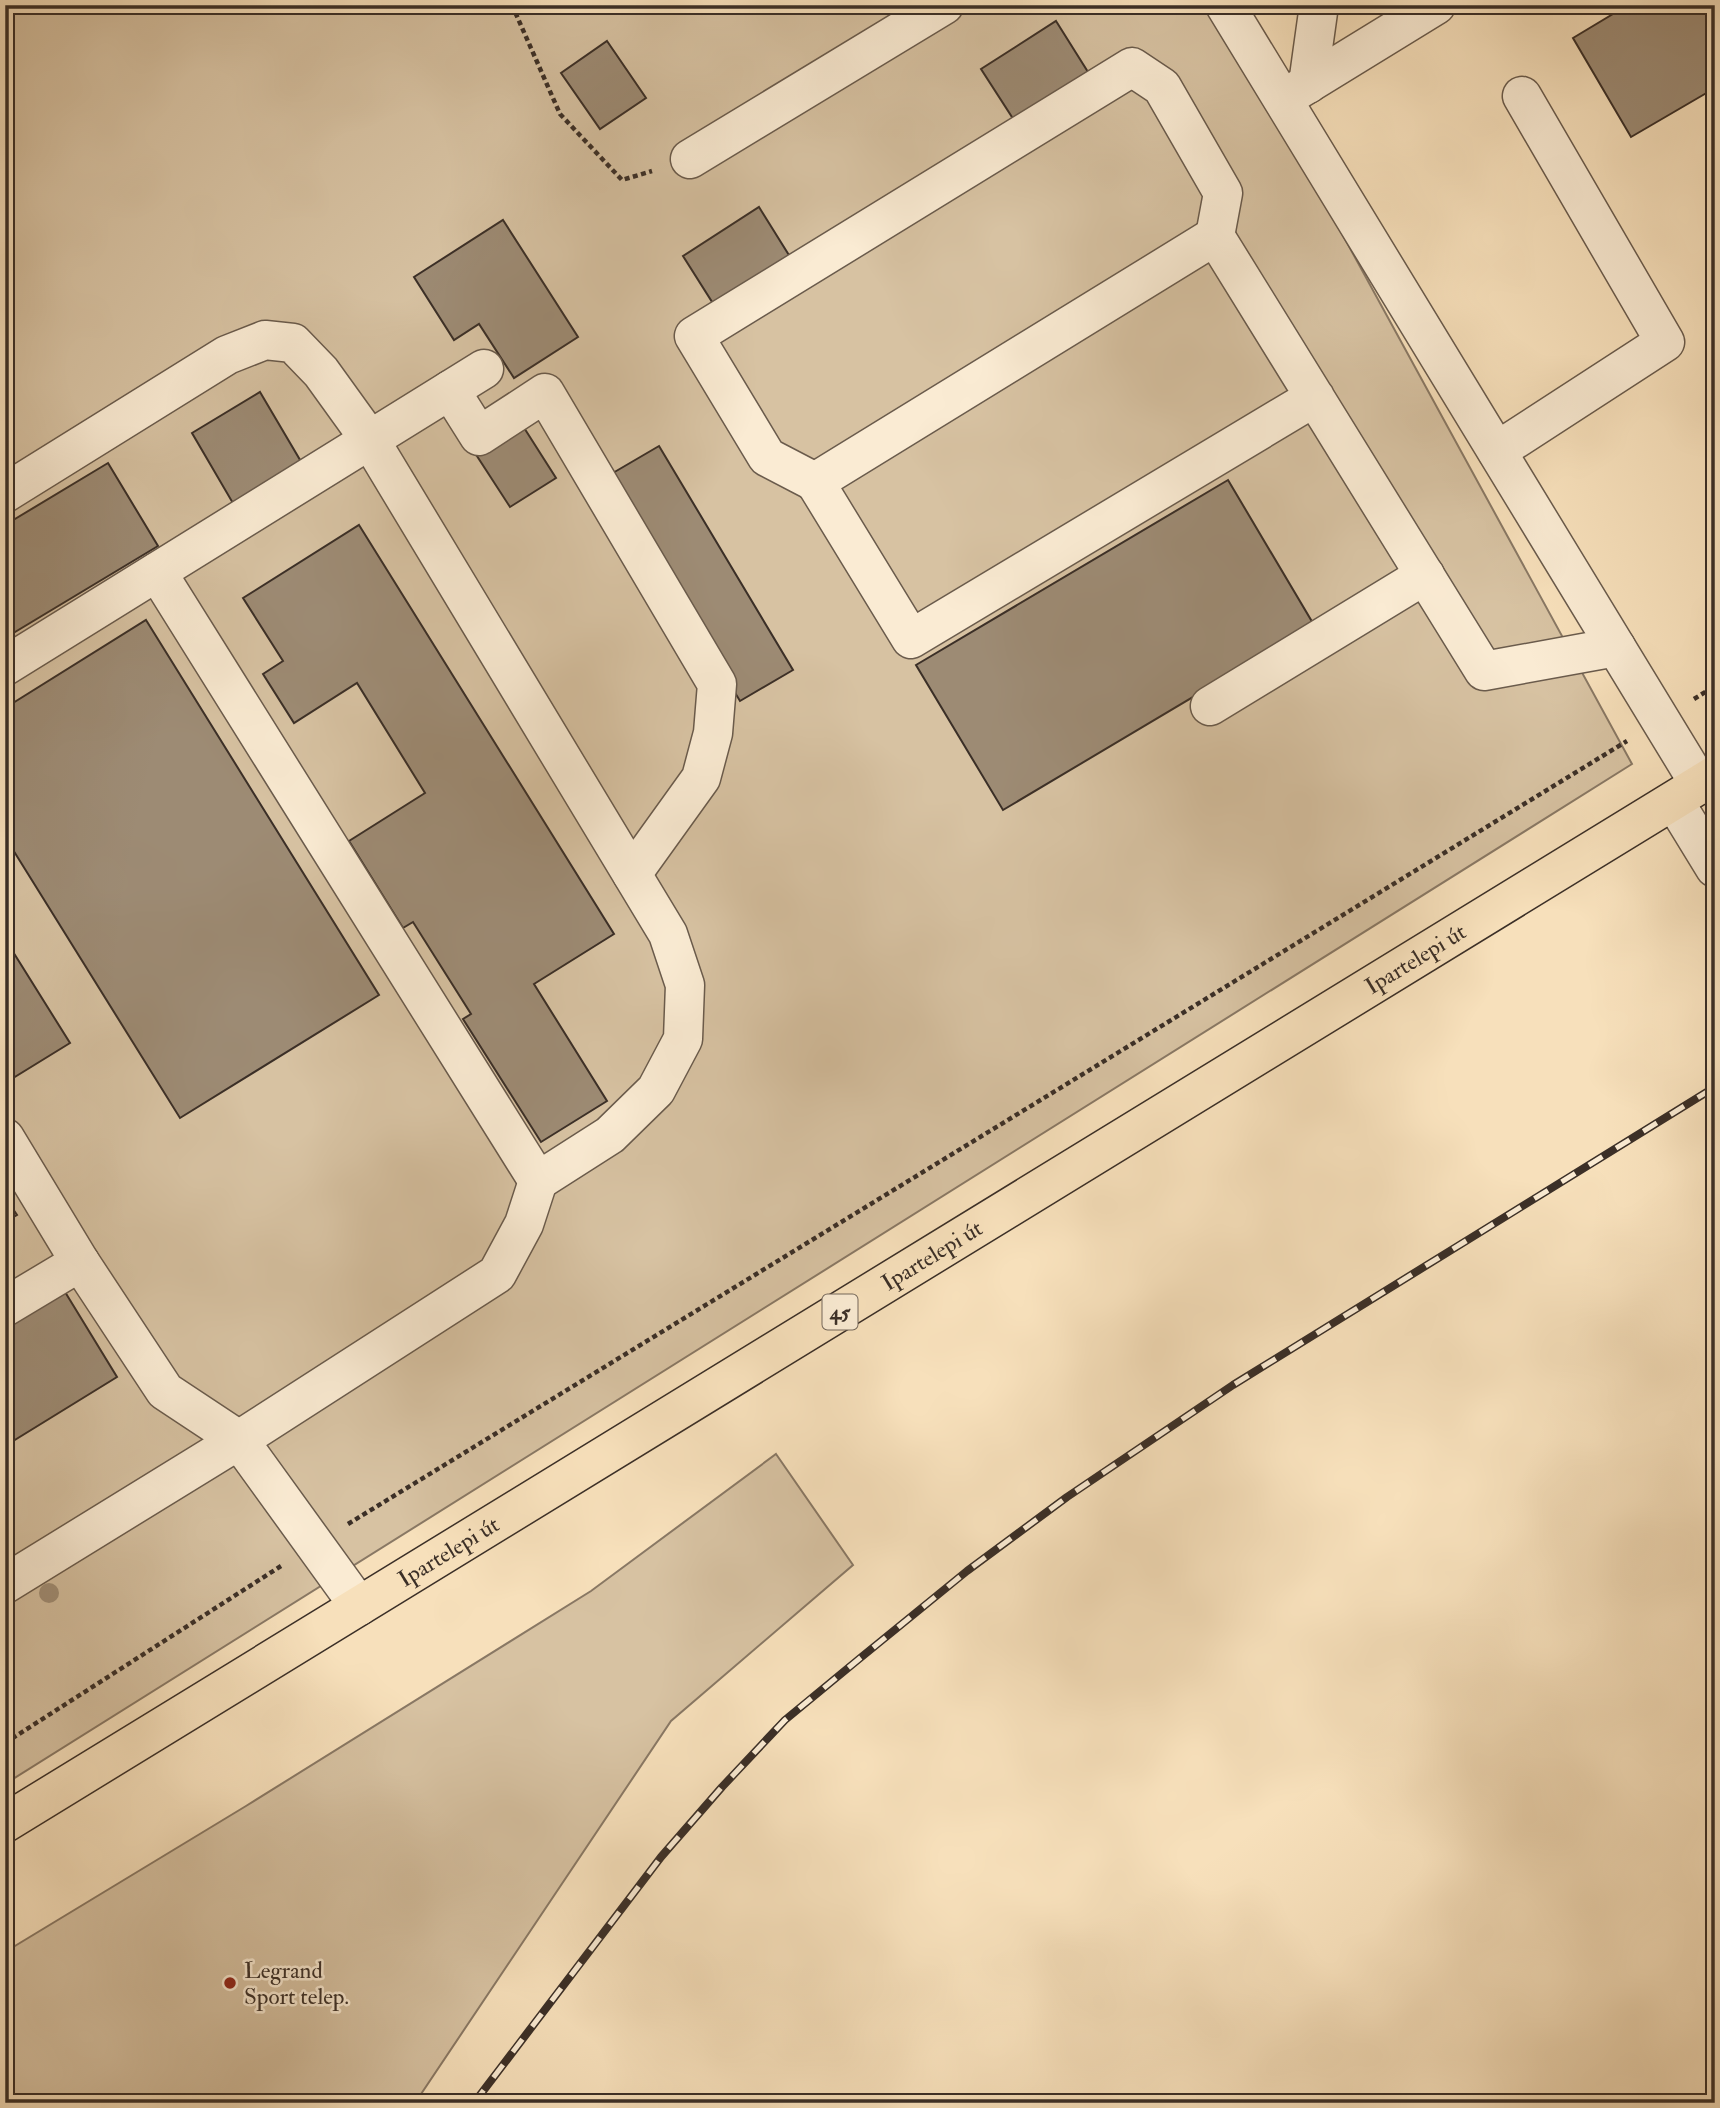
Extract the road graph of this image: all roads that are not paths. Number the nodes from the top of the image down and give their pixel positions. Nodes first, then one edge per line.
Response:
1 (944, 5) edge
2 (1226, 5) edge
3 (1319, 5) edge
4 (1436, 5) edge
5 (1296, 92) junction
6 (1522, 96) dead end
7 (690, 159) road end
8 (1215, 236) junction
9 (484, 369) dead end
10 (450, 390) junction
11 (1315, 397) junction
12 (370, 440) junction
13 (1497, 452) junction
14 (815, 482) junction
15 (5, 494) edge
16 (156, 572) junction
17 (1425, 575) junction
18 (1616, 647) junction
19 (5, 666) edge
20 (1210, 706) dead end
21 (1696, 787) edge
22 (1715, 868) edge
23 (632, 874) junction
24 (5, 1138) edge
25 (538, 1181) junction
26 (80, 1262) junction
27 (5, 1307) edge
28 (239, 1440) junction
29 (5, 1584) edge
30 (359, 1606) junction
31 (5, 1823) edge

1 - 7 street
2 - 5 street
3 - 5 street
4 - 5 street
5 - 13 street
6 - 13 street
8 - 11 street
8 - 14 street
8 - 14 street
9 - 10 street
10 - 12 street
10 - 23 street
11 - 14 street
11 - 17 street
12 - 15 street
12 - 16 street
12 - 23 street
13 - 18 street
16 - 19 street
16 - 25 street
17 - 18 street
17 - 20 street
18 - 21 street
21 - 22 street
21 - 30 main road, Ipartelepi út / 45
23 - 25 street
24 - 26 street
25 - 28 street
26 - 27 street
26 - 28 street
28 - 29 street
28 - 30 street
30 - 31 main road, Ipartelepi út / 45

